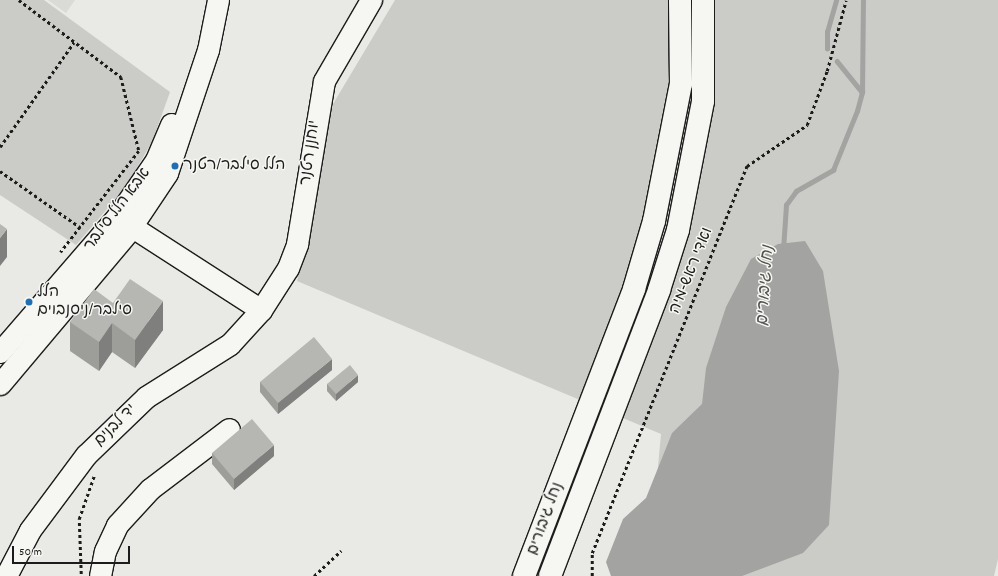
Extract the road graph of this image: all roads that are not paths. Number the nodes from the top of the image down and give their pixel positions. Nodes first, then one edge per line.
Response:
1 (218, 0) edge
2 (371, 0) edge
3 (680, 0) edge
4 (703, 0) edge
5 (124, 222) junction
6 (261, 310) junction
7 (0, 352) edge
8 (0, 384) edge
9 (229, 429) dead end
10 (6, 576) edge
11 (100, 576) edge
12 (524, 576) edge
13 (550, 576) edge

1 - 5 street, אבא הלל סילבר
2 - 6 street, יוחנן רטנר
3 - 12 main road, נחל גיבורים
4 - 13 main road, נחל גיבורים
5 - 6 street
5 - 7 street, אבא הלל סילבר
5 - 8 street, אבא הלל סילבר
6 - 10 street, יד לבנים
9 - 11 street

